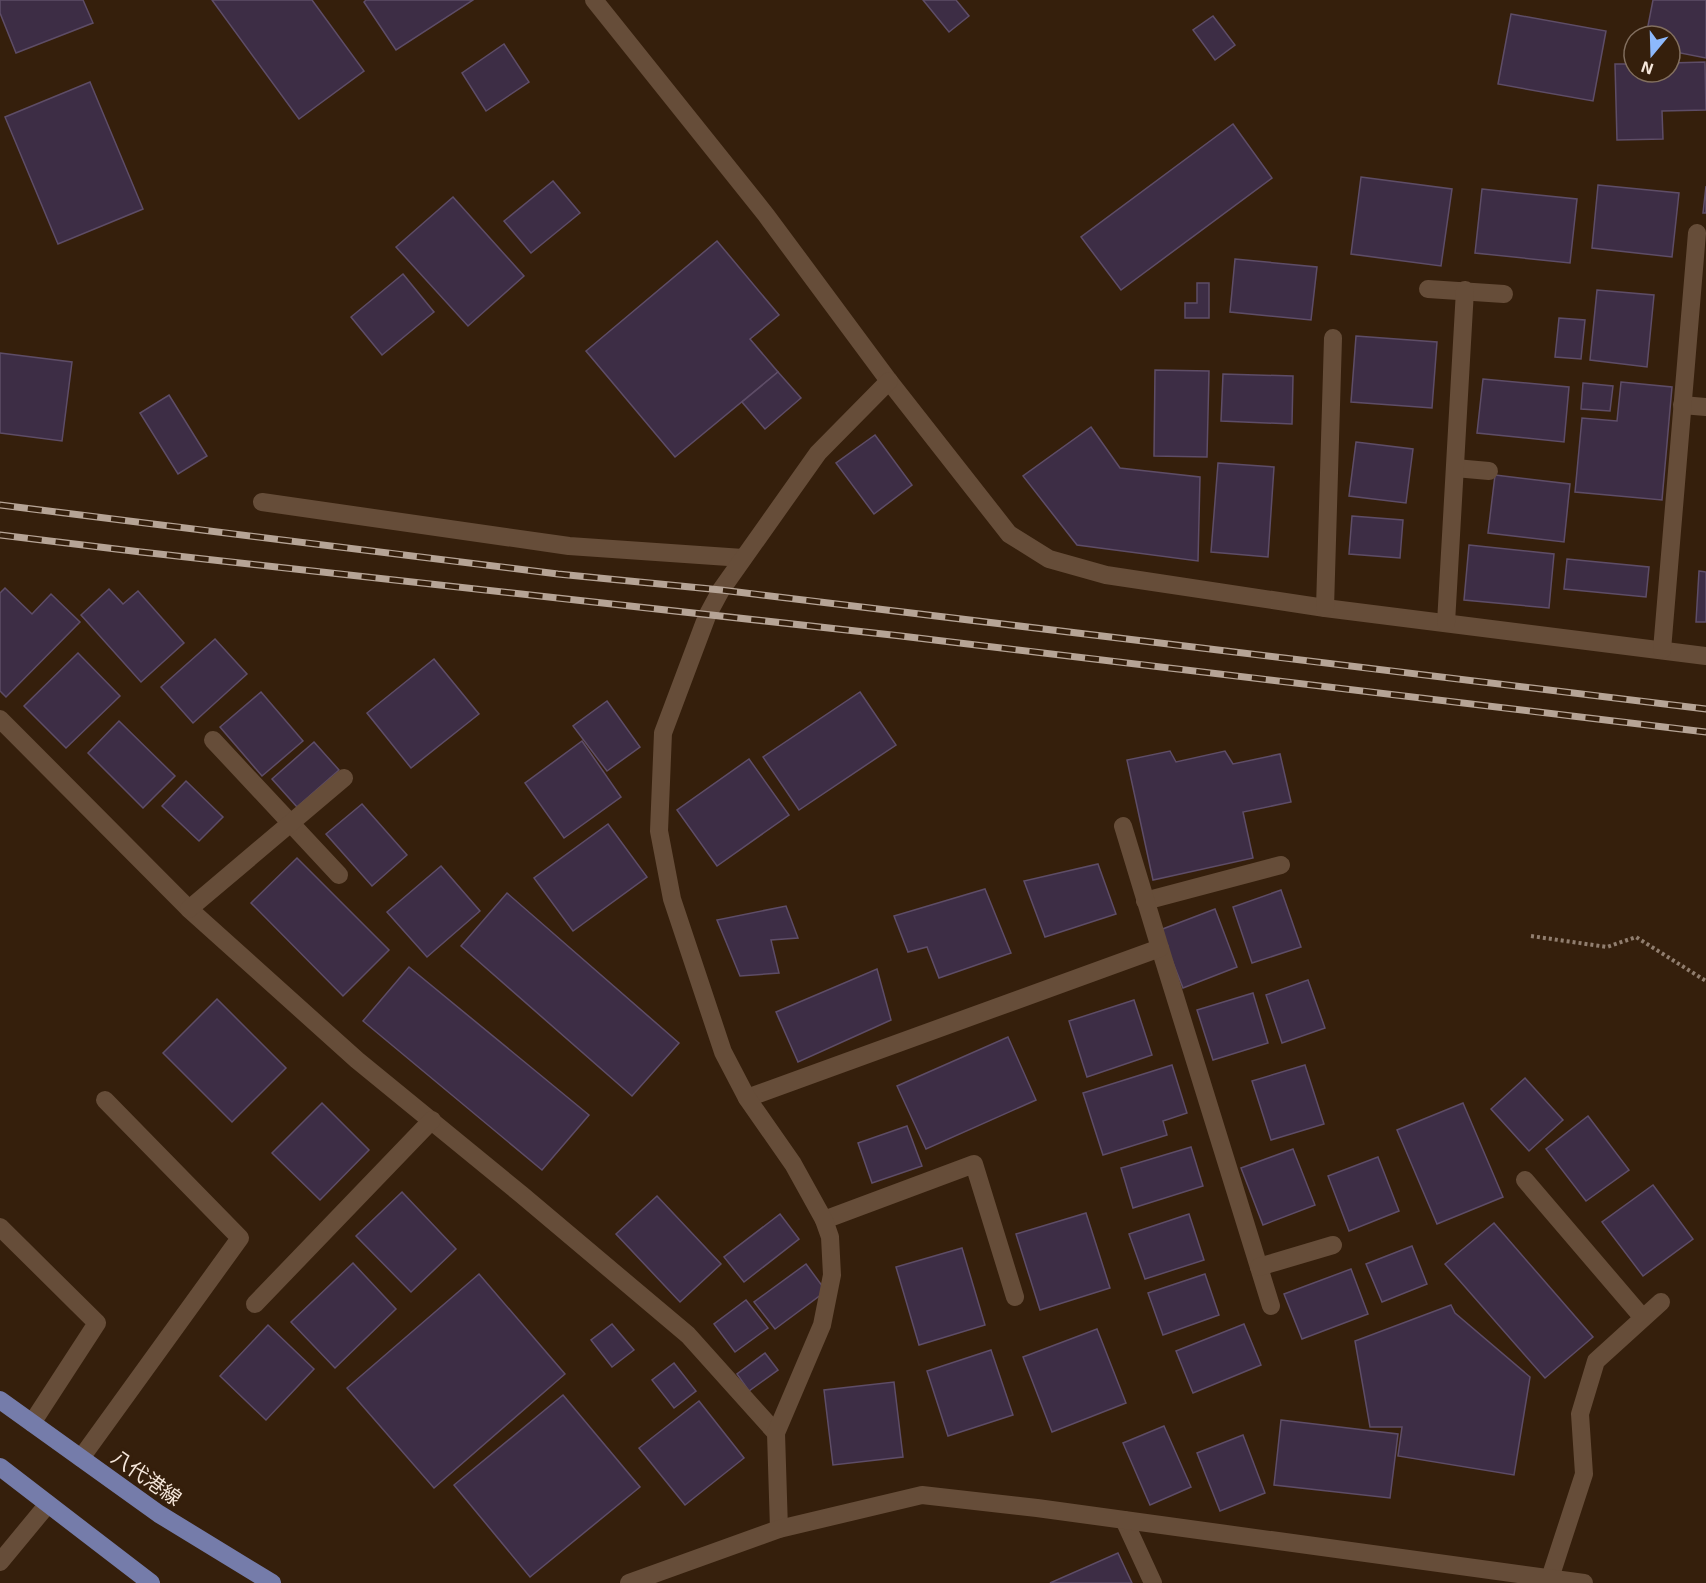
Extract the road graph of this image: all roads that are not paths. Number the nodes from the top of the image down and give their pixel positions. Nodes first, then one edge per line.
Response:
1 (594, 0) edge
2 (1697, 233) dead end
3 (1700, 273) edge
4 (1428, 289) dead end
5 (1465, 290) junction
6 (1504, 294) dead end
7 (1333, 338) dead end
8 (889, 381) junction
9 (1682, 405) junction
10 (1706, 407) edge
11 (1455, 468) junction
12 (1490, 471) dead end
13 (262, 502) dead end
14 (743, 558) junction
15 (1325, 608) junction
16 (1446, 623) junction
17 (1662, 650) junction
18 (1706, 656) edge
19 (0, 719) edge
20 (213, 740) dead end
21 (344, 778) dead end
22 (291, 823) junction
23 (1123, 826) dead end
24 (1281, 865) dead end
25 (339, 875) dead end
26 (1145, 901) junction
27 (189, 909) junction
28 (1160, 948) junction
29 (747, 1098) junction
30 (105, 1100) dead end
31 (432, 1120) junction
32 (1525, 1180) dead end
33 (824, 1220) junction
34 (0, 1227) edge
35 (1334, 1245) dead end
36 (1259, 1267) junction
37 (1015, 1297) dead end
38 (1661, 1302) dead end
39 (255, 1305) dead end
40 (1271, 1306) dead end
41 (1643, 1318) junction
42 (0, 1400) edge
43 (32, 1423) junction
44 (776, 1433) junction
45 (81, 1458) junction
46 (0, 1467) edge
47 (48, 1504) junction
48 (1124, 1520) junction
49 (779, 1529) junction
50 (0, 1562) edge
51 (1550, 1578) junction
52 (151, 1583) edge
53 (272, 1583) edge
54 (629, 1583) edge
55 (1154, 1583) edge
56 (1584, 1583) edge

1 - 8 street
2 - 3 street
3 - 9 street
4 - 5 street
5 - 6 street
5 - 11 street
7 - 15 street
8 - 14 street
8 - 15 street
9 - 10 street
9 - 17 street
11 - 12 street
11 - 16 street
13 - 14 street
14 - 29 street
15 - 16 street
16 - 17 street
17 - 18 street
19 - 27 street
20 - 22 street
21 - 22 street
22 - 25 street
22 - 27 street
23 - 26 street
24 - 26 street
26 - 28 street
27 - 31 street
28 - 29 street
28 - 36 street
29 - 33 street
30 - 45 street
31 - 39 street
31 - 44 street
32 - 41 street
33 - 37 street
33 - 44 street
34 - 43 street
35 - 36 street
36 - 40 street
38 - 41 street
41 - 51 street
42 - 43 main road, 八代港線
43 - 45 main road, 八代港線
44 - 49 street
45 - 53 main road, 八代港線
46 - 47 main road
47 - 50 street
47 - 52 main road
48 - 49 street
48 - 51 street
48 - 55 street
49 - 54 street
51 - 56 street

